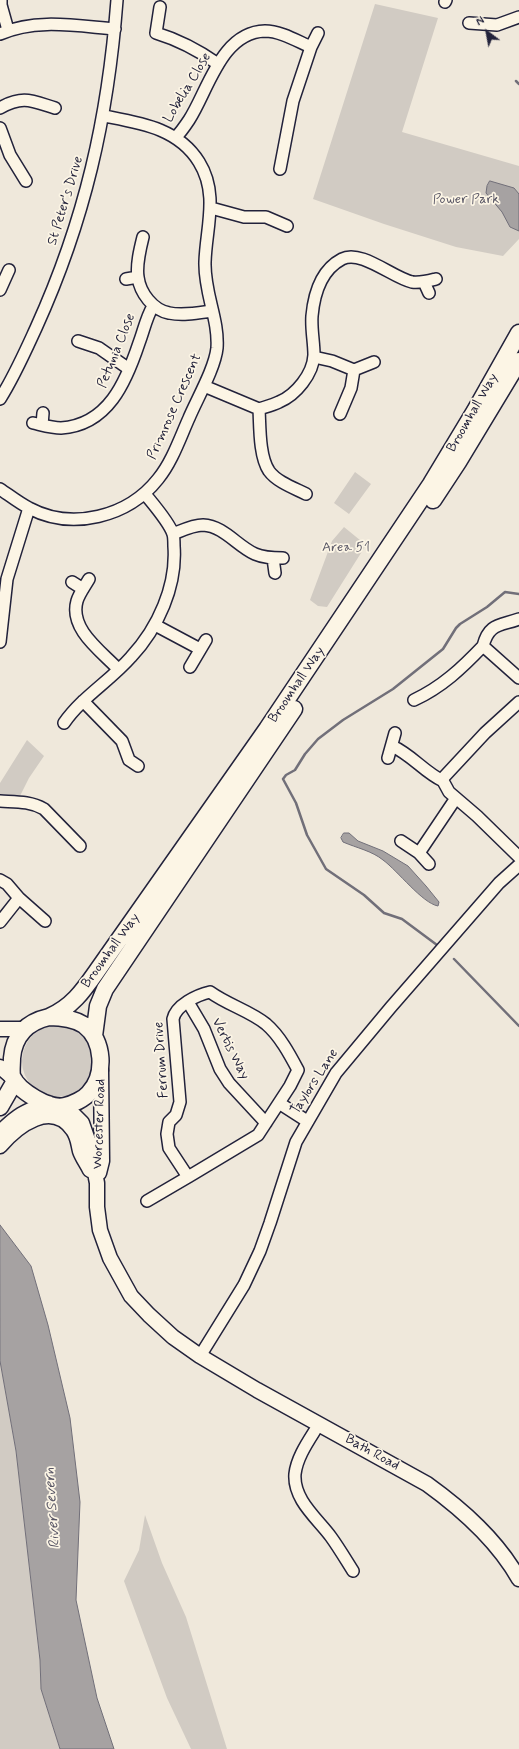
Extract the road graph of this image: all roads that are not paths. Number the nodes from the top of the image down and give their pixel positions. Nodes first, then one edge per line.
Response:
1 (1, 0) edge
2 (117, 0) edge
3 (160, 7) dead end
4 (519, 18) edge
5 (468, 23) dead end
6 (115, 29) junction
7 (4, 32) edge
8 (318, 33) dead end
9 (311, 47) junction
10 (218, 64) junction
11 (0, 108) edge
12 (55, 108) dead end
13 (104, 116) junction
14 (0, 128) edge
15 (176, 137) junction
16 (280, 169) dead end
17 (26, 181) dead end
18 (211, 208) junction
19 (287, 226) dead end
20 (143, 237) dead end
21 (9, 270) dead end
22 (138, 277) junction
23 (126, 279) dead end
24 (436, 279) dead end
25 (424, 282) junction
26 (0, 290) edge
27 (429, 293) dead end
28 (153, 306) junction
29 (212, 311) junction
30 (519, 333) edge
31 (78, 341) dead end
32 (314, 357) junction
33 (519, 361) edge
34 (374, 362) dead end
35 (128, 369) junction
36 (354, 370) junction
37 (204, 386) junction
38 (1, 395) edge
39 (259, 409) junction
40 (43, 413) dead end
41 (340, 414) dead end
42 (0, 489) edge
43 (145, 494) junction
44 (306, 494) dead end
45 (29, 508) junction
46 (173, 534) junction
47 (274, 573) dead end
48 (3, 578) edge
49 (72, 582) dead end
50 (519, 619) edge
51 (155, 625) junction
52 (0, 642) edge
53 (483, 646) junction
54 (190, 667) dead end
55 (118, 669) junction
56 (519, 678) edge
57 (414, 700) dead end
58 (82, 701) junction
59 (519, 702) edge
60 (64, 723) dead end
61 (395, 732) dead end
62 (392, 746) junction
63 (388, 758) dead end
64 (120, 767) dead end
65 (443, 781) junction
66 (456, 798) junction
67 (0, 801) edge
68 (401, 841) dead end
69 (80, 846) dead end
70 (419, 853) junction
71 (519, 857) edge
72 (429, 864) dead end
73 (519, 865) edge
74 (0, 880) edge
75 (19, 898) junction
76 (45, 921) dead end
77 (0, 922) edge
78 (188, 1002) junction
79 (49, 1017) junction
80 (0, 1029) edge
81 (23, 1029) junction
82 (94, 1036) junction
83 (101, 1065) junction
84 (9, 1075) edge
85 (279, 1103) junction
86 (48, 1104) junction
87 (64, 1106) junction
88 (0, 1107) edge
89 (307, 1121) junction
90 (266, 1123) junction
91 (0, 1134) edge
92 (0, 1146) edge
93 (188, 1177) junction
94 (97, 1183) junction
95 (147, 1201) dead end
96 (200, 1356) junction
97 (319, 1424) junction
98 (353, 1571) dead end
99 (519, 1579) edge

1 - 7 street
2 - 6 street, St Peter's Drive
3 - 10 street
4 - 5 street
6 - 7 street
6 - 13 street, St Peter's Drive
8 - 9 street
9 - 10 street, Lobelia Close
9 - 16 street
10 - 15 street, Lobelia Close
11 - 12 street
13 - 15 street, Primrose Crescent
13 - 38 street, St Peter's Drive
14 - 17 street
15 - 18 street, Primrose Crescent
18 - 19 street
18 - 29 street, Primrose Crescent
20 - 22 street
21 - 26 street
22 - 23 street
22 - 28 street
24 - 25 street
25 - 27 street
25 - 32 street
28 - 29 street
28 - 35 street, Petunia Close
29 - 37 street, Primrose Crescent
30 - 79 highway, Broomhall Way
31 - 35 street
32 - 36 street
32 - 39 street
33 - 82 highway, Broomhall Way
34 - 36 street
35 - 40 street, Petunia Close
36 - 41 street
37 - 39 street
37 - 43 street, Primrose Crescent
39 - 44 street
42 - 45 street, Primrose Crescent
43 - 45 street, Primrose Crescent
43 - 46 street
45 - 48 street
46 - 47 street
46 - 51 street
48 - 52 street
49 - 55 street
50 - 53 street
51 - 54 street
51 - 55 street
53 - 56 street
53 - 57 street
55 - 58 street
58 - 60 street
58 - 64 street
59 - 65 street
61 - 62 street
62 - 63 street
62 - 65 street
65 - 66 street
66 - 70 street
66 - 71 street
67 - 69 street
68 - 70 street
70 - 72 street
73 - 89 street, Taylors Lane
74 - 75 street
75 - 76 street
75 - 77 street
78 - 85 street, Ferrum Drive
78 - 90 street, Vertis Way
78 - 93 street, Ferrum Drive
79 - 81 highway
79 - 82 highway
80 - 81 main road
81 - 84 highway
82 - 83 highway
83 - 87 highway
83 - 94 main road, Worcester Road
84 - 86 highway
84 - 88 highway
85 - 89 street
85 - 90 street, Ferrum Drive
86 - 87 highway
86 - 91 highway
87 - 94 main road, Worcester Road
89 - 96 street, Taylors Lane
90 - 93 street, Ferrum Drive
92 - 94 main road
93 - 95 street
94 - 96 main road, Worcester Road
96 - 97 main road, Bath Road
97 - 98 street
97 - 99 main road, Bath Road

